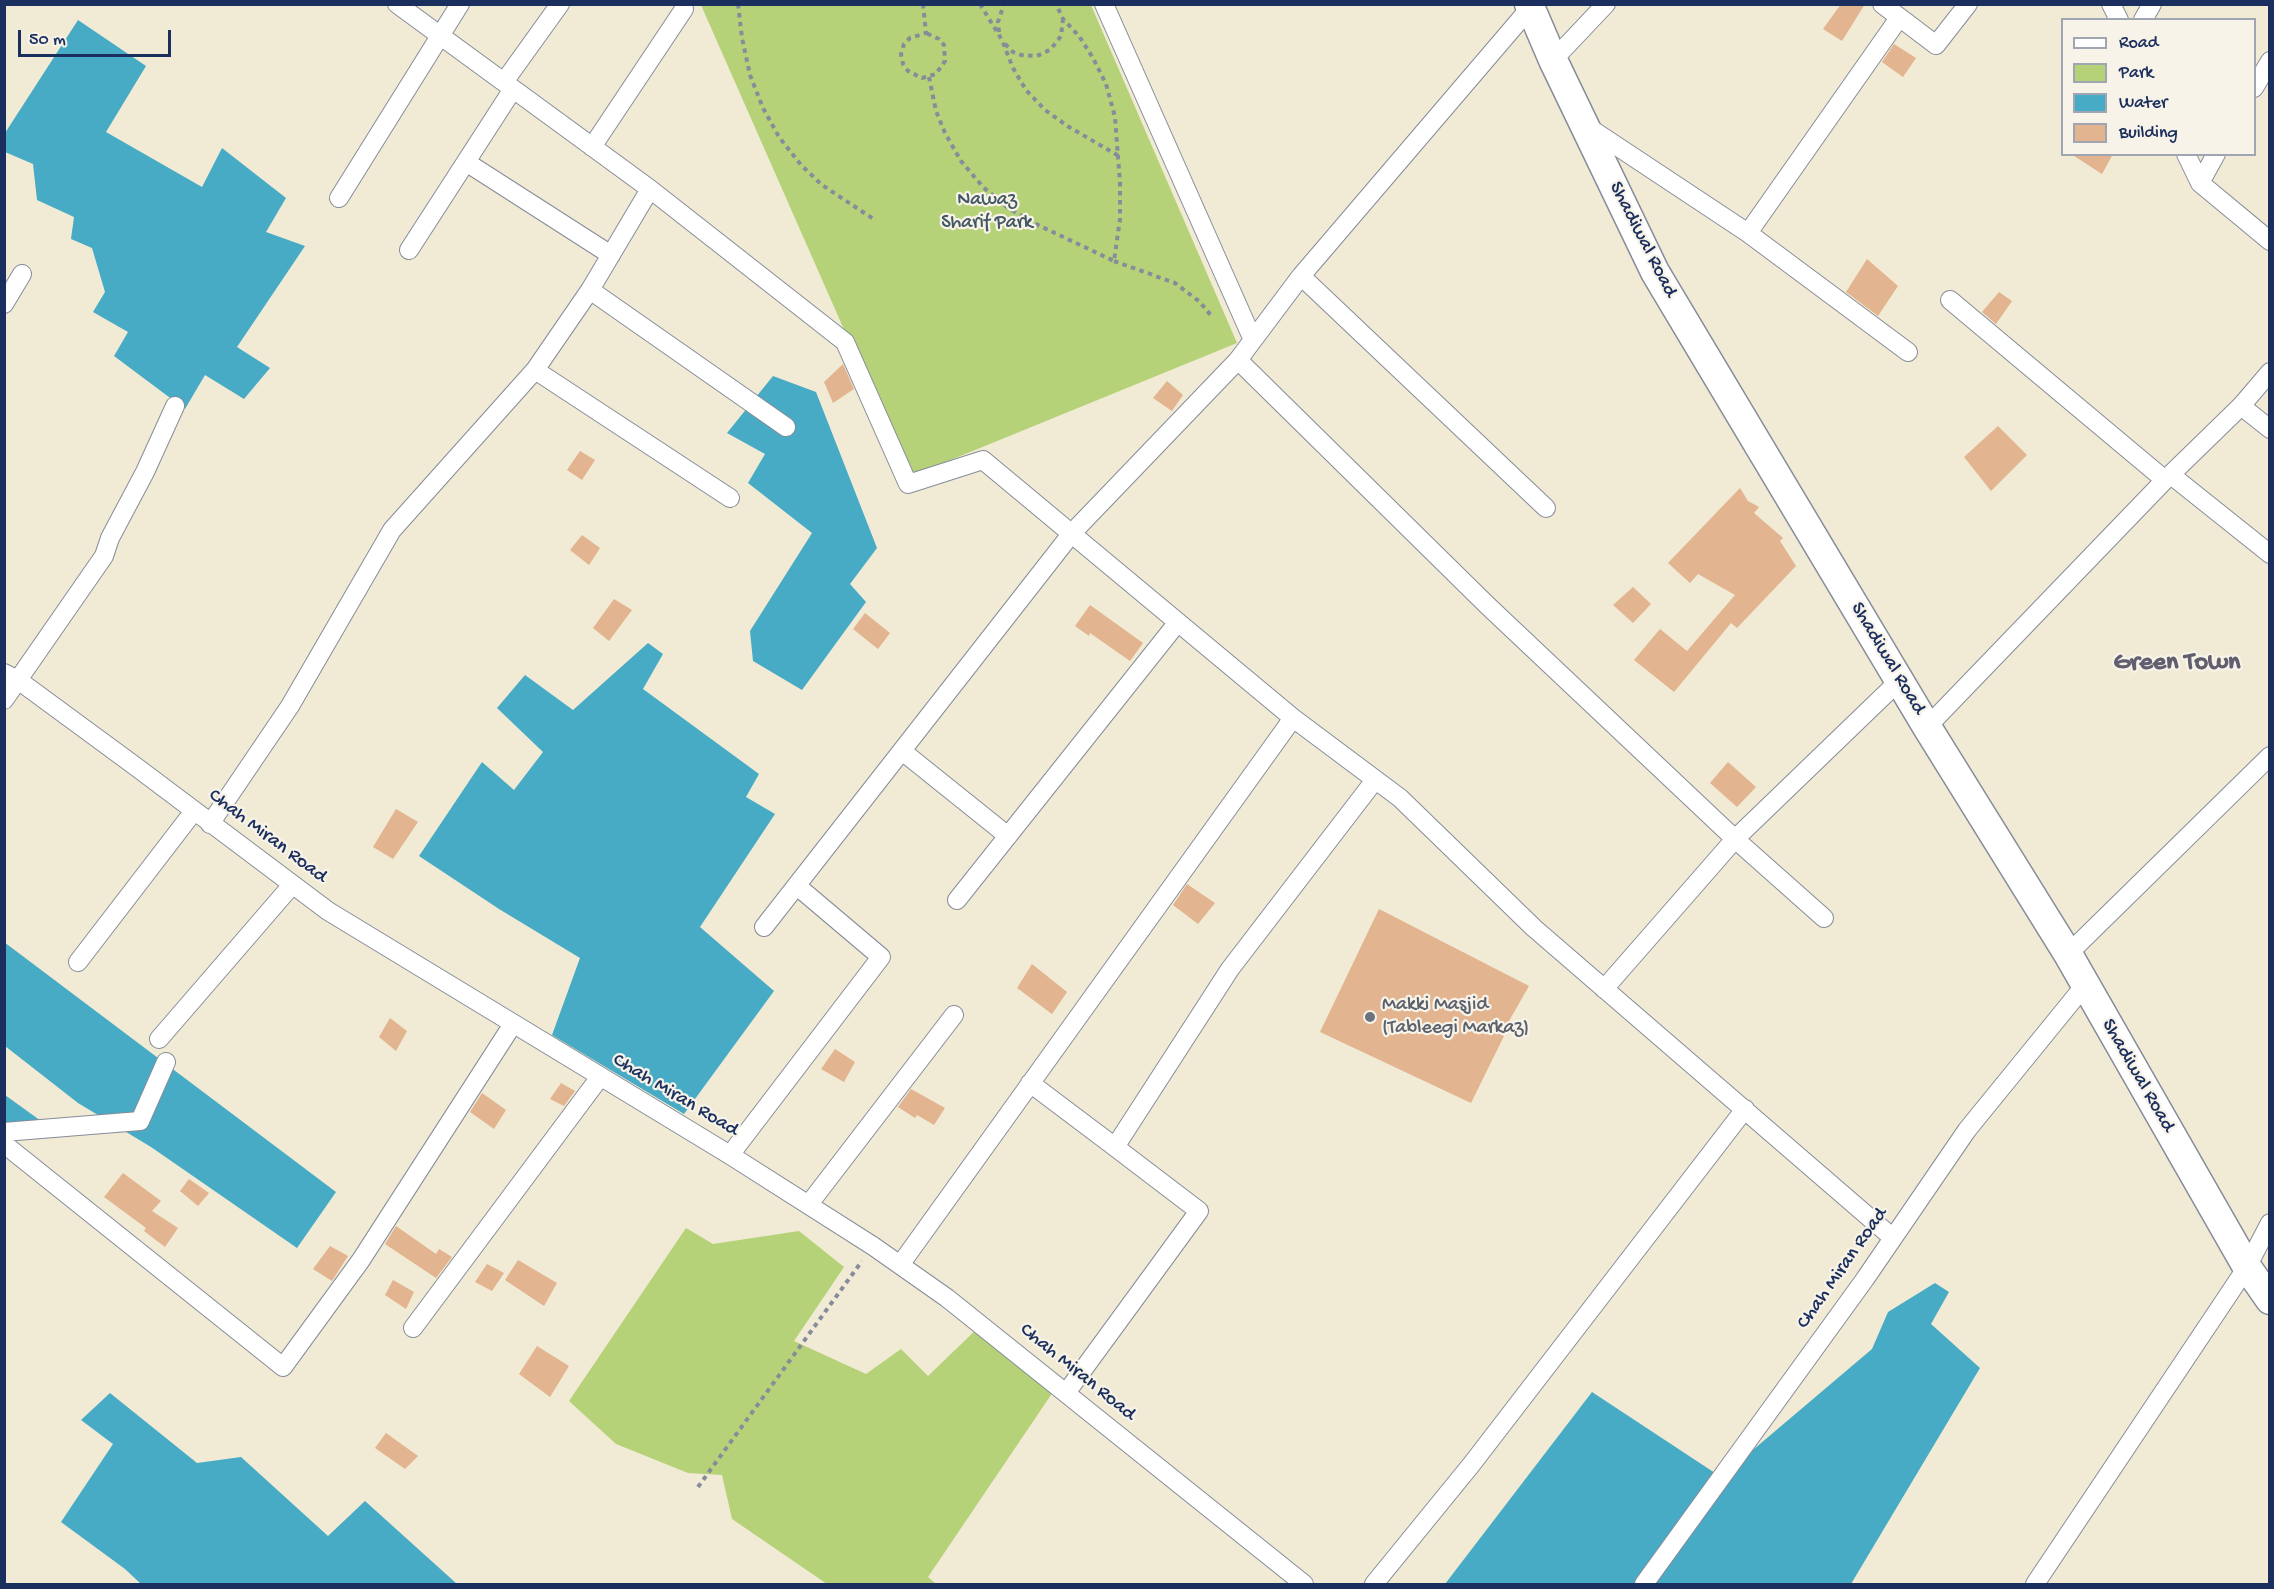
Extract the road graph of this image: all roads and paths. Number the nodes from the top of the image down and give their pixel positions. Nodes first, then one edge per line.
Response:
1 (398, 4) edge
2 (460, 4) edge
3 (560, 4) edge
4 (738, 4) edge
5 (923, 4) edge
6 (980, 4) edge
7 (1004, 4) edge
8 (1056, 4) edge
9 (1104, 4) edge
10 (1606, 4) edge
11 (1882, 4) edge
12 (1968, 4) edge
13 (2111, 4) edge
14 (2152, 4) edge
15 (1530, 6) edge
16 (684, 9) dead end
17 (1899, 18) junction
18 (2118, 18) edge
19 (2144, 18) edge
20 (1063, 19) junction
21 (926, 33) junction
22 (441, 36) junction
23 (1002, 40) junction
24 (1553, 60) junction
25 (2270, 62) edge
26 (929, 77) junction
27 (2256, 85) edge
28 (508, 86) junction
29 (1586, 125) junction
30 (592, 147) junction
31 (1119, 156) junction
32 (2187, 156) edge
33 (2215, 156) edge
34 (466, 162) junction
35 (2200, 183) junction
36 (650, 189) junction
37 (339, 198) dead end
38 (875, 220) dead end
39 (1748, 233) junction
40 (2270, 242) edge
41 (409, 250) dead end
42 (611, 255) junction
43 (1114, 261) junction
44 (22, 274) dead end
45 (1301, 276) junction
46 (590, 290) junction
47 (1950, 300) dead end
48 (4, 304) edge
49 (1213, 318) dead end
50 (1253, 340) junction
51 (1908, 352) dead end
52 (1238, 360) junction
53 (535, 370) junction
54 (2270, 372) edge
55 (175, 406) dead end
56 (2241, 406) junction
57 (786, 427) dead end
58 (2270, 429) edge
59 (2168, 477) junction
60 (730, 498) dead end
61 (1546, 508) dead end
62 (1072, 533) junction
63 (2270, 554) edge
64 (1178, 622) junction
65 (11, 676) edge
66 (1900, 680) junction
67 (4, 700) edge
68 (1293, 718) junction
69 (1927, 727) junction
70 (902, 752) junction
71 (2270, 756) edge
72 (1375, 780) junction
73 (194, 811) junction
74 (210, 824) junction
75 (1008, 836) junction
76 (1735, 839) junction
77 (292, 885) junction
78 (797, 886) junction
79 (957, 900) dead end
80 (1824, 918) dead end
81 (764, 927) dead end
82 (2068, 954) junction
83 (78, 962) dead end
84 (2085, 986) junction
85 (1604, 989) junction
86 (954, 1016) dead end
87 (513, 1024) junction
88 (159, 1040) dead end
89 (166, 1062) dead end
90 (600, 1077) junction
91 (1030, 1083) junction
92 (1745, 1109) junction
93 (4, 1132) edge
94 (4, 1144) edge
95 (1114, 1147) junction
96 (730, 1155) junction
97 (809, 1204) junction
98 (2270, 1223) edge
99 (1893, 1238) junction
100 (873, 1246) junction
101 (900, 1265) junction
102 (2247, 1266) junction
103 (2270, 1300) edge
104 (413, 1328) dead end
105 (1066, 1393) junction
106 (698, 1488) dead end
107 (1304, 1584) edge
108 (1374, 1584) edge
109 (1644, 1584) edge
110 (2035, 1584) edge

1 - 22 street
2 - 22 street
3 - 28 street
4 - 38 path
5 - 21 path
6 - 23 path
7 - 23 path
8 - 20 path
9 - 50 street
10 - 24 street
11 - 17 street
12 - 17 street
13 - 18 street
14 - 19 street
15 - 24 main road, Shadiwal Road
15 - 45 street
16 - 30 street
17 - 39 street
20 - 23 path
20 - 31 path
21 - 26 path
21 - 26 path
22 - 28 street
22 - 37 street
23 - 31 path
24 - 29 main road, Shadiwal Road
25 - 27 street
26 - 43 path
28 - 30 street
28 - 34 street
29 - 39 street
29 - 66 main road, Shadiwal Road
30 - 36 street
31 - 43 path
32 - 35 street
33 - 35 street
34 - 41 street
34 - 42 street
35 - 40 street
36 - 42 street
36 - 62 street
39 - 51 street
42 - 46 street
43 - 49 path
44 - 48 street
45 - 50 street
45 - 61 street
46 - 53 street
46 - 57 street
47 - 59 street
50 - 52 street
52 - 62 street
52 - 76 street
53 - 60 street
53 - 74 street
54 - 56 street
55 - 65 street
56 - 58 street
56 - 59 street
59 - 63 street
59 - 69 street
62 - 64 street
62 - 70 street
64 - 68 street
64 - 75 street
65 - 67 street
65 - 73 street, Chah Miran Road
66 - 69 main road, Shadiwal Road
66 - 76 street
68 - 72 street
68 - 91 street
69 - 82 main road, Shadiwal Road
70 - 75 street
70 - 78 street
71 - 82 street
72 - 85 street
72 - 95 street
73 - 74 street, Chah Miran Road
73 - 83 street
74 - 77 street, Chah Miran Road
75 - 79 street
76 - 80 street
76 - 85 street
77 - 87 street, Chah Miran Road
77 - 88 street
78 - 81 street
78 - 96 street
82 - 84 main road, Shadiwal Road
84 - 99 street, Chah Miran Road
84 - 102 main road, Shadiwal Road
85 - 92 street
86 - 97 street
87 - 90 street, Chah Miran Road
87 - 94 street
89 - 93 street
90 - 96 street, Chah Miran Road
90 - 104 street
91 - 95 street
91 - 101 street
92 - 99 street
92 - 108 street
95 - 105 street
96 - 97 street, Chah Miran Road
97 - 100 street, Chah Miran Road
98 - 102 street
99 - 109 street, Chah Miran Road
100 - 101 street, Chah Miran Road
100 - 106 path
101 - 105 street, Chah Miran Road
102 - 103 main road, Shadiwal Road
102 - 110 street
105 - 107 street, Chah Miran Road

